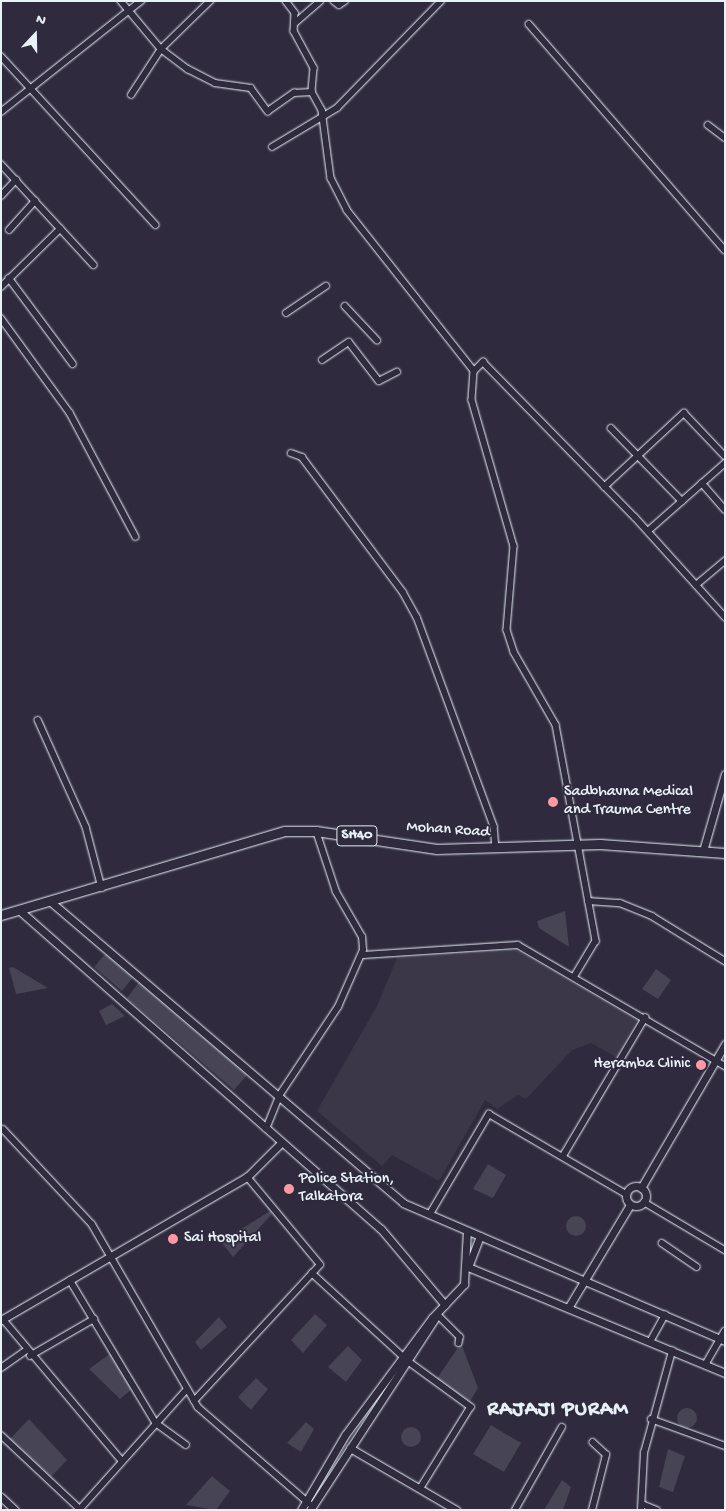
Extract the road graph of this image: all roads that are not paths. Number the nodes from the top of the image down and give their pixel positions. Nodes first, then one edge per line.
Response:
1 (121, 1) edge
2 (141, 1) edge
3 (210, 1) edge
4 (286, 1) edge
5 (320, 1) edge
6 (334, 1) edge
7 (345, 1) edge
8 (442, 1) edge
9 (128, 9) junction
10 (295, 24) junction
11 (529, 24) dead end
12 (161, 49) junction
13 (1, 56) edge
14 (30, 90) junction
15 (312, 92) junction
16 (132, 96) dead end
17 (1, 112) edge
18 (324, 118) junction
19 (708, 125) dead end
20 (725, 138) edge
21 (272, 147) dead end
22 (1, 164) edge
23 (16, 180) junction
24 (1, 196) edge
25 (35, 201) junction
26 (156, 225) dead end
27 (60, 229) junction
28 (9, 230) dead end
29 (725, 250) edge
30 (94, 265) dead end
31 (9, 278) junction
32 (1, 286) edge
33 (326, 286) dead end
34 (345, 306) dead end
35 (286, 313) dead end
36 (1, 318) edge
37 (378, 340) dead end
38 (322, 360) dead end
39 (73, 364) dead end
40 (474, 370) junction
41 (397, 372) dead end
42 (611, 428) dead end
43 (291, 453) dead end
44 (639, 456) junction
45 (725, 456) edge
46 (725, 463) edge
47 (702, 483) junction
48 (604, 487) junction
49 (682, 501) junction
50 (724, 507) edge
51 (648, 531) junction
52 (136, 537) dead end
53 (725, 560) edge
54 (696, 585) junction
55 (724, 614) edge
56 (38, 720) dead end
57 (725, 774) edge
58 (316, 831) junction
59 (577, 845) junction
60 (496, 849) junction
61 (703, 851) junction
62 (725, 853) edge
63 (102, 888) junction
64 (588, 901) junction
65 (51, 902) junction
66 (19, 910) junction
67 (1, 915) edge
68 (362, 955) junction
69 (725, 961) edge
70 (575, 976) junction
71 (646, 1018) junction
72 (725, 1044) edge
73 (715, 1060) junction
74 (725, 1066) edge
75 (279, 1096) junction
76 (3, 1129) dead end
77 (266, 1129) junction
78 (281, 1143) junction
79 (563, 1156) junction
80 (247, 1178) junction
81 (641, 1188) junction
82 (626, 1194) junction
83 (644, 1202) junction
84 (630, 1205) junction
85 (430, 1214) junction
86 (467, 1231) junction
87 (480, 1236) junction
88 (662, 1243) dead end
89 (725, 1250) edge
90 (110, 1258) junction
91 (468, 1267) junction
92 (697, 1267) dead end
93 (312, 1273) junction
94 (70, 1280) junction
95 (585, 1281) junction
96 (444, 1306) junction
97 (568, 1308) junction
98 (665, 1315) junction
99 (437, 1316) junction
100 (2, 1319) edge
101 (94, 1319) junction
102 (725, 1331) edge
103 (722, 1340) edge
104 (650, 1342) junction
105 (459, 1343) dead end
106 (25, 1351) junction
107 (672, 1351) junction
108 (30, 1356) junction
109 (406, 1358) junction
110 (705, 1365) junction
111 (1, 1368) edge
112 (725, 1373) edge
113 (186, 1389) junction
114 (194, 1401) junction
115 (651, 1419) junction
116 (156, 1423) junction
117 (562, 1428) dead end
118 (1, 1435) edge
119 (593, 1443) dead end
120 (186, 1446) dead end
121 (725, 1446) edge
122 (350, 1448) junction
123 (122, 1461) junction
124 (420, 1488) junction
125 (1, 1497) edge
126 (310, 1506) edge
127 (641, 1507) edge
128 (80, 1509) edge
129 (15, 1510) edge
130 (301, 1510) edge
131 (456, 1510) edge
132 (515, 1510) edge
133 (592, 1510) edge
134 (657, 1510) edge

1 - 9 street
2 - 9 street
3 - 12 street
4 - 10 street
5 - 10 street
6 - 7 street
8 - 18 street
9 - 12 street
9 - 14 street
10 - 15 street
11 - 29 street
12 - 15 street
12 - 16 street
13 - 14 street
14 - 17 street
14 - 26 street
15 - 18 street
18 - 21 street
18 - 40 street
19 - 20 street
22 - 23 street
23 - 24 street
23 - 25 street
25 - 27 street
25 - 28 street
27 - 30 street
27 - 31 street
31 - 32 street
31 - 39 street
33 - 35 street
34 - 37 street
36 - 52 street
38 - 41 street
40 - 48 street
40 - 59 street
42 - 44 street
43 - 60 street
44 - 45 street
44 - 48 street
44 - 49 street
46 - 47 street
47 - 49 street
47 - 50 street
48 - 51 street
49 - 51 street
51 - 54 street
53 - 54 street
54 - 55 street
56 - 63 street
57 - 61 street
58 - 60 main road, Mohan Road / SH40
58 - 63 main road, Mohan Road / SH40
58 - 68 street
59 - 60 main road, Mohan Road / SH40
59 - 61 main road, Mohan Road / SH40
59 - 64 street
61 - 62 main road, Mohan Road / SH40
63 - 65 main road, Mohan Road / SH40
64 - 69 street
64 - 70 street
65 - 66 main road, Mohan Road / SH40
65 - 75 street
66 - 67 main road, Mohan Road / SH40
66 - 77 street
68 - 70 street
68 - 75 street
70 - 71 street
71 - 73 street
71 - 79 street
72 - 73 street
73 - 74 street
73 - 81 street
75 - 77 street
75 - 85 street
76 - 90 street
77 - 78 street
78 - 80 street
78 - 96 street
79 - 82 street
79 - 85 street
80 - 90 street
80 - 93 street
81 - 82 street
81 - 83 street
82 - 84 street
83 - 84 street
83 - 89 street
84 - 95 street
85 - 86 street
86 - 87 street
86 - 91 street
87 - 91 street
87 - 95 street
88 - 92 street
90 - 94 street
90 - 113 street
91 - 96 street
91 - 97 street
93 - 109 street
93 - 114 street
94 - 100 street
94 - 101 street
95 - 97 street
95 - 98 street
96 - 99 street
97 - 104 street
98 - 103 street
98 - 104 street
99 - 105 street
99 - 109 street
100 - 106 street
101 - 108 street
101 - 116 street
102 - 103 street
103 - 110 street
104 - 107 street
106 - 108 street
106 - 111 street
107 - 110 street
107 - 115 street
108 - 123 street
109 - 122 street
109 - 124 street
109 - 126 street
110 - 112 street
113 - 114 street
113 - 116 street
114 - 126 street
115 - 121 street
115 - 127 street
116 - 120 street
116 - 123 street
117 - 132 street
118 - 128 street
119 - 133 street
122 - 124 street
122 - 126 street
123 - 128 street
124 - 131 street
125 - 129 street
126 - 130 street
127 - 134 street

